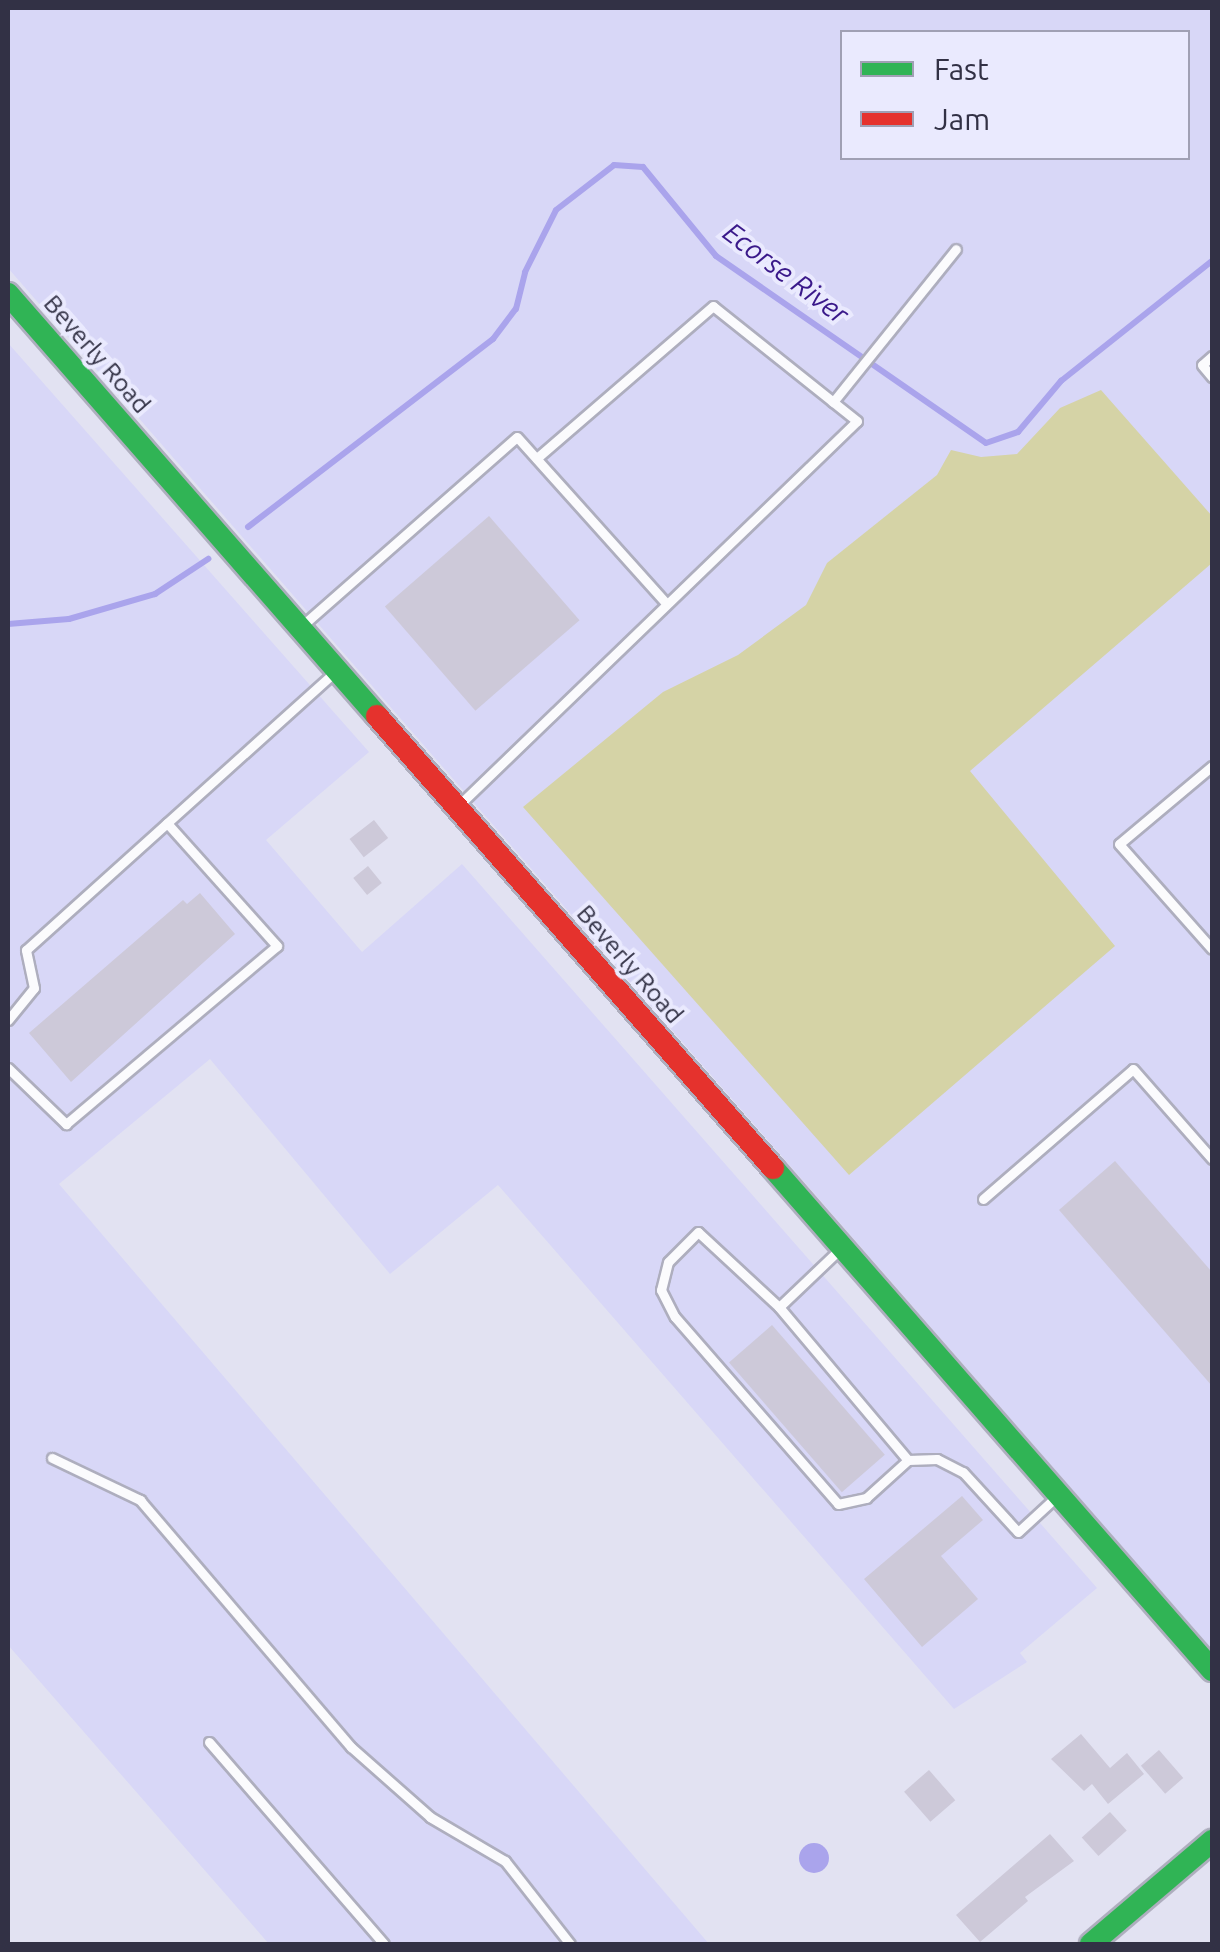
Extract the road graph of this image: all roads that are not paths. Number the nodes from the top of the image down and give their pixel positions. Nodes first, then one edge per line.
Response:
1 (956, 248) dead end
2 (8, 294) edge
3 (1212, 356) edge
4 (1212, 377) edge
5 (832, 402) junction
6 (537, 458) junction
7 (666, 603) junction
8 (298, 628) junction
9 (336, 672) junction
10 (1212, 766) edge
11 (456, 808) junction
12 (167, 823) junction
13 (1212, 949) edge
14 (8, 1020) edge
15 (8, 1070) edge
16 (1212, 1159) edge
17 (983, 1199) dead end
18 (842, 1248) junction
19 (779, 1307) junction
20 (52, 1458) dead end
21 (908, 1460) junction
22 (1059, 1495) junction
23 (1212, 1670) edge
24 (209, 1742) dead end
25 (1212, 1841) edge
26 (384, 1944) edge
27 (570, 1944) edge
28 (1090, 1944) edge

1 - 5 lane
2 - 8 street, Beverly Road
3 - 4 lane
5 - 6 lane
5 - 7 lane
6 - 7 lane
6 - 8 lane
7 - 11 lane
8 - 9 street, Beverly Road
9 - 11 street, Beverly Road
9 - 12 lane
10 - 13 lane
11 - 18 street, Beverly Road
12 - 14 lane
12 - 15 lane
16 - 17 lane
18 - 19 lane
18 - 22 street, Beverly Road
19 - 21 lane
19 - 21 lane
20 - 27 lane
21 - 22 lane
22 - 23 street, Beverly Road
24 - 26 lane
25 - 28 street

